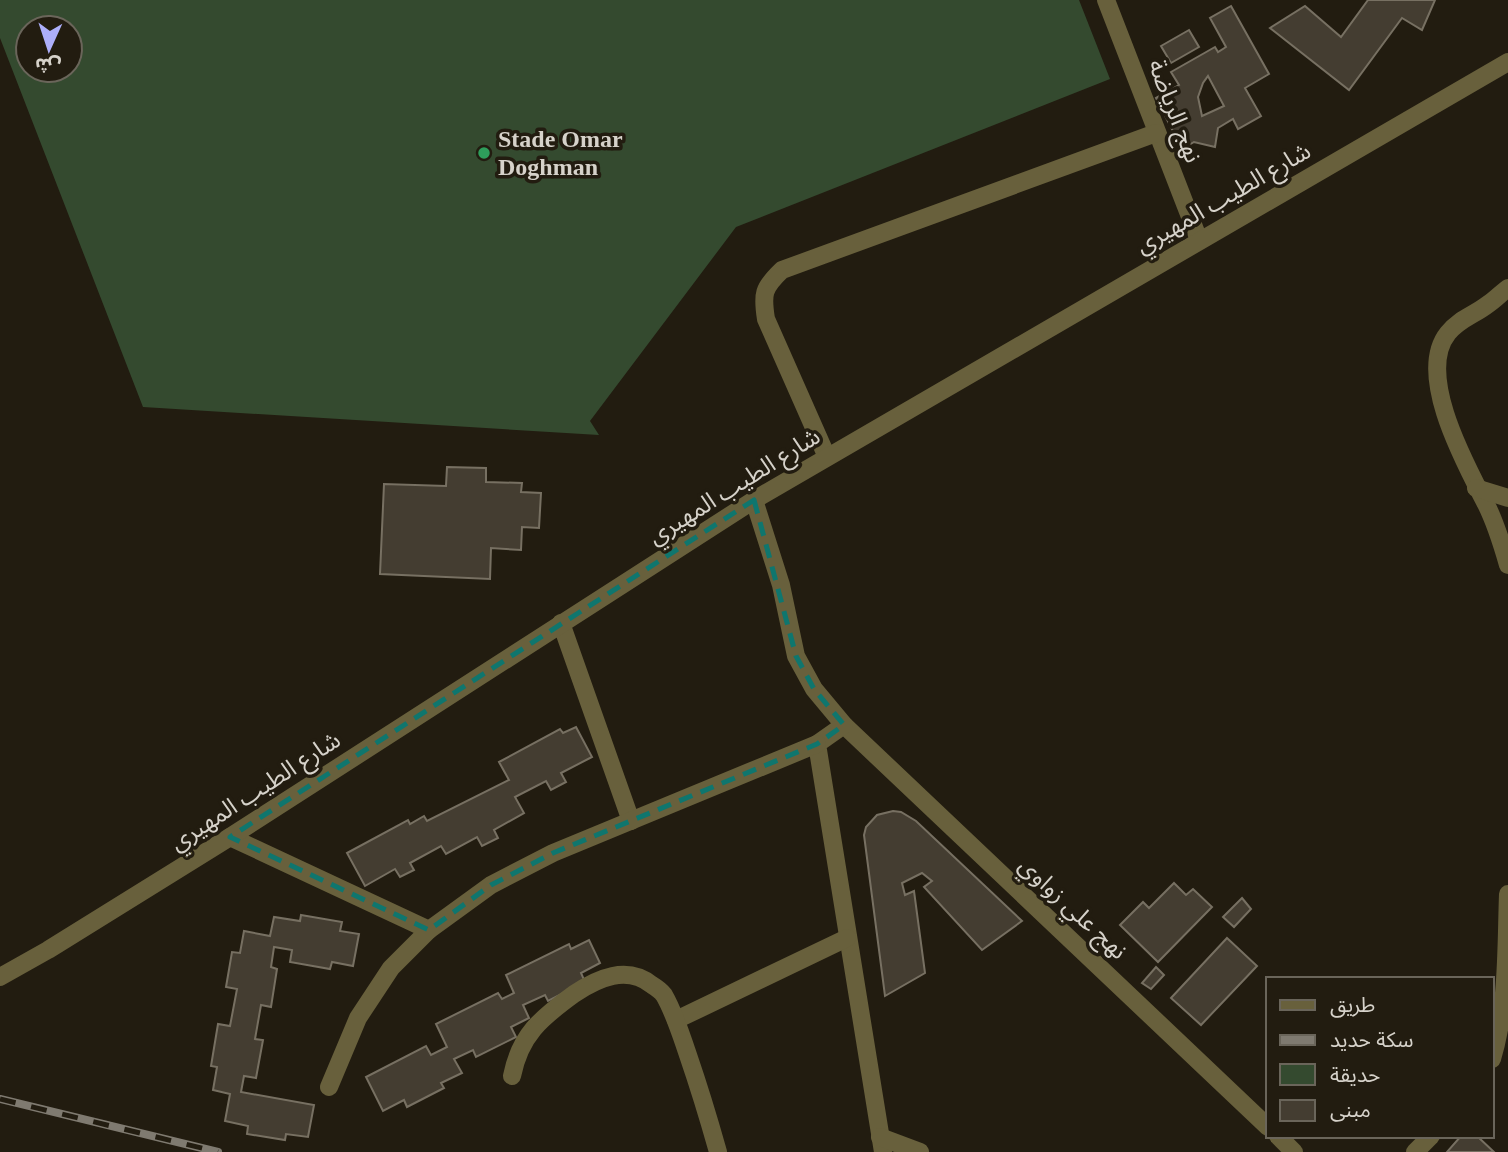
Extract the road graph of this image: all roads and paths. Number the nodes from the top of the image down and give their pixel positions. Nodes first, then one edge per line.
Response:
1 (1106, 0) edge
2 (1508, 62) edge
3 (1156, 133) junction
4 (1199, 240) junction
5 (1508, 288) edge
6 (827, 457) junction
7 (1476, 488) junction
8 (1508, 498) edge
9 (754, 500) junction
10 (1508, 565) edge
11 (561, 623) junction
12 (844, 725) junction
13 (817, 744) junction
14 (631, 821) junction
15 (230, 837) junction
16 (1508, 894) edge
17 (429, 930) junction
18 (847, 938) junction
19 (0, 977) edge
20 (676, 1020) junction
21 (1494, 1052) edge
22 (512, 1076) dead end
23 (328, 1087) dead end
24 (1266, 1125) edge
25 (1280, 1138) edge
26 (1429, 1138) edge
27 (882, 1145) edge
28 (718, 1152) edge
29 (920, 1152) edge
30 (1294, 1152) edge
31 (1415, 1152) edge

1 - 3 street, نهج الرياضة
2 - 4 street, شارع الطيب المهيري
3 - 4 street, نهج الرياضة
3 - 6 street
4 - 6 street, شارع الطيب المهيري
5 - 7 street
6 - 9 street, شارع الطيب المهيري
7 - 8 street
7 - 10 street
9 - 11 street, شارع الطيب المهيري
9 - 12 street, نهج علي زواوي
11 - 14 street
11 - 15 street, شارع الطيب المهيري
12 - 13 street
12 - 24 street, نهج علي زواوي
13 - 14 street
13 - 18 street
14 - 17 street
15 - 17 street
15 - 19 street, شارع الطيب المهيري
16 - 21 street
17 - 23 street
18 - 20 street
18 - 27 street
20 - 22 street
20 - 28 street
25 - 30 street
26 - 31 street
27 - 29 street

